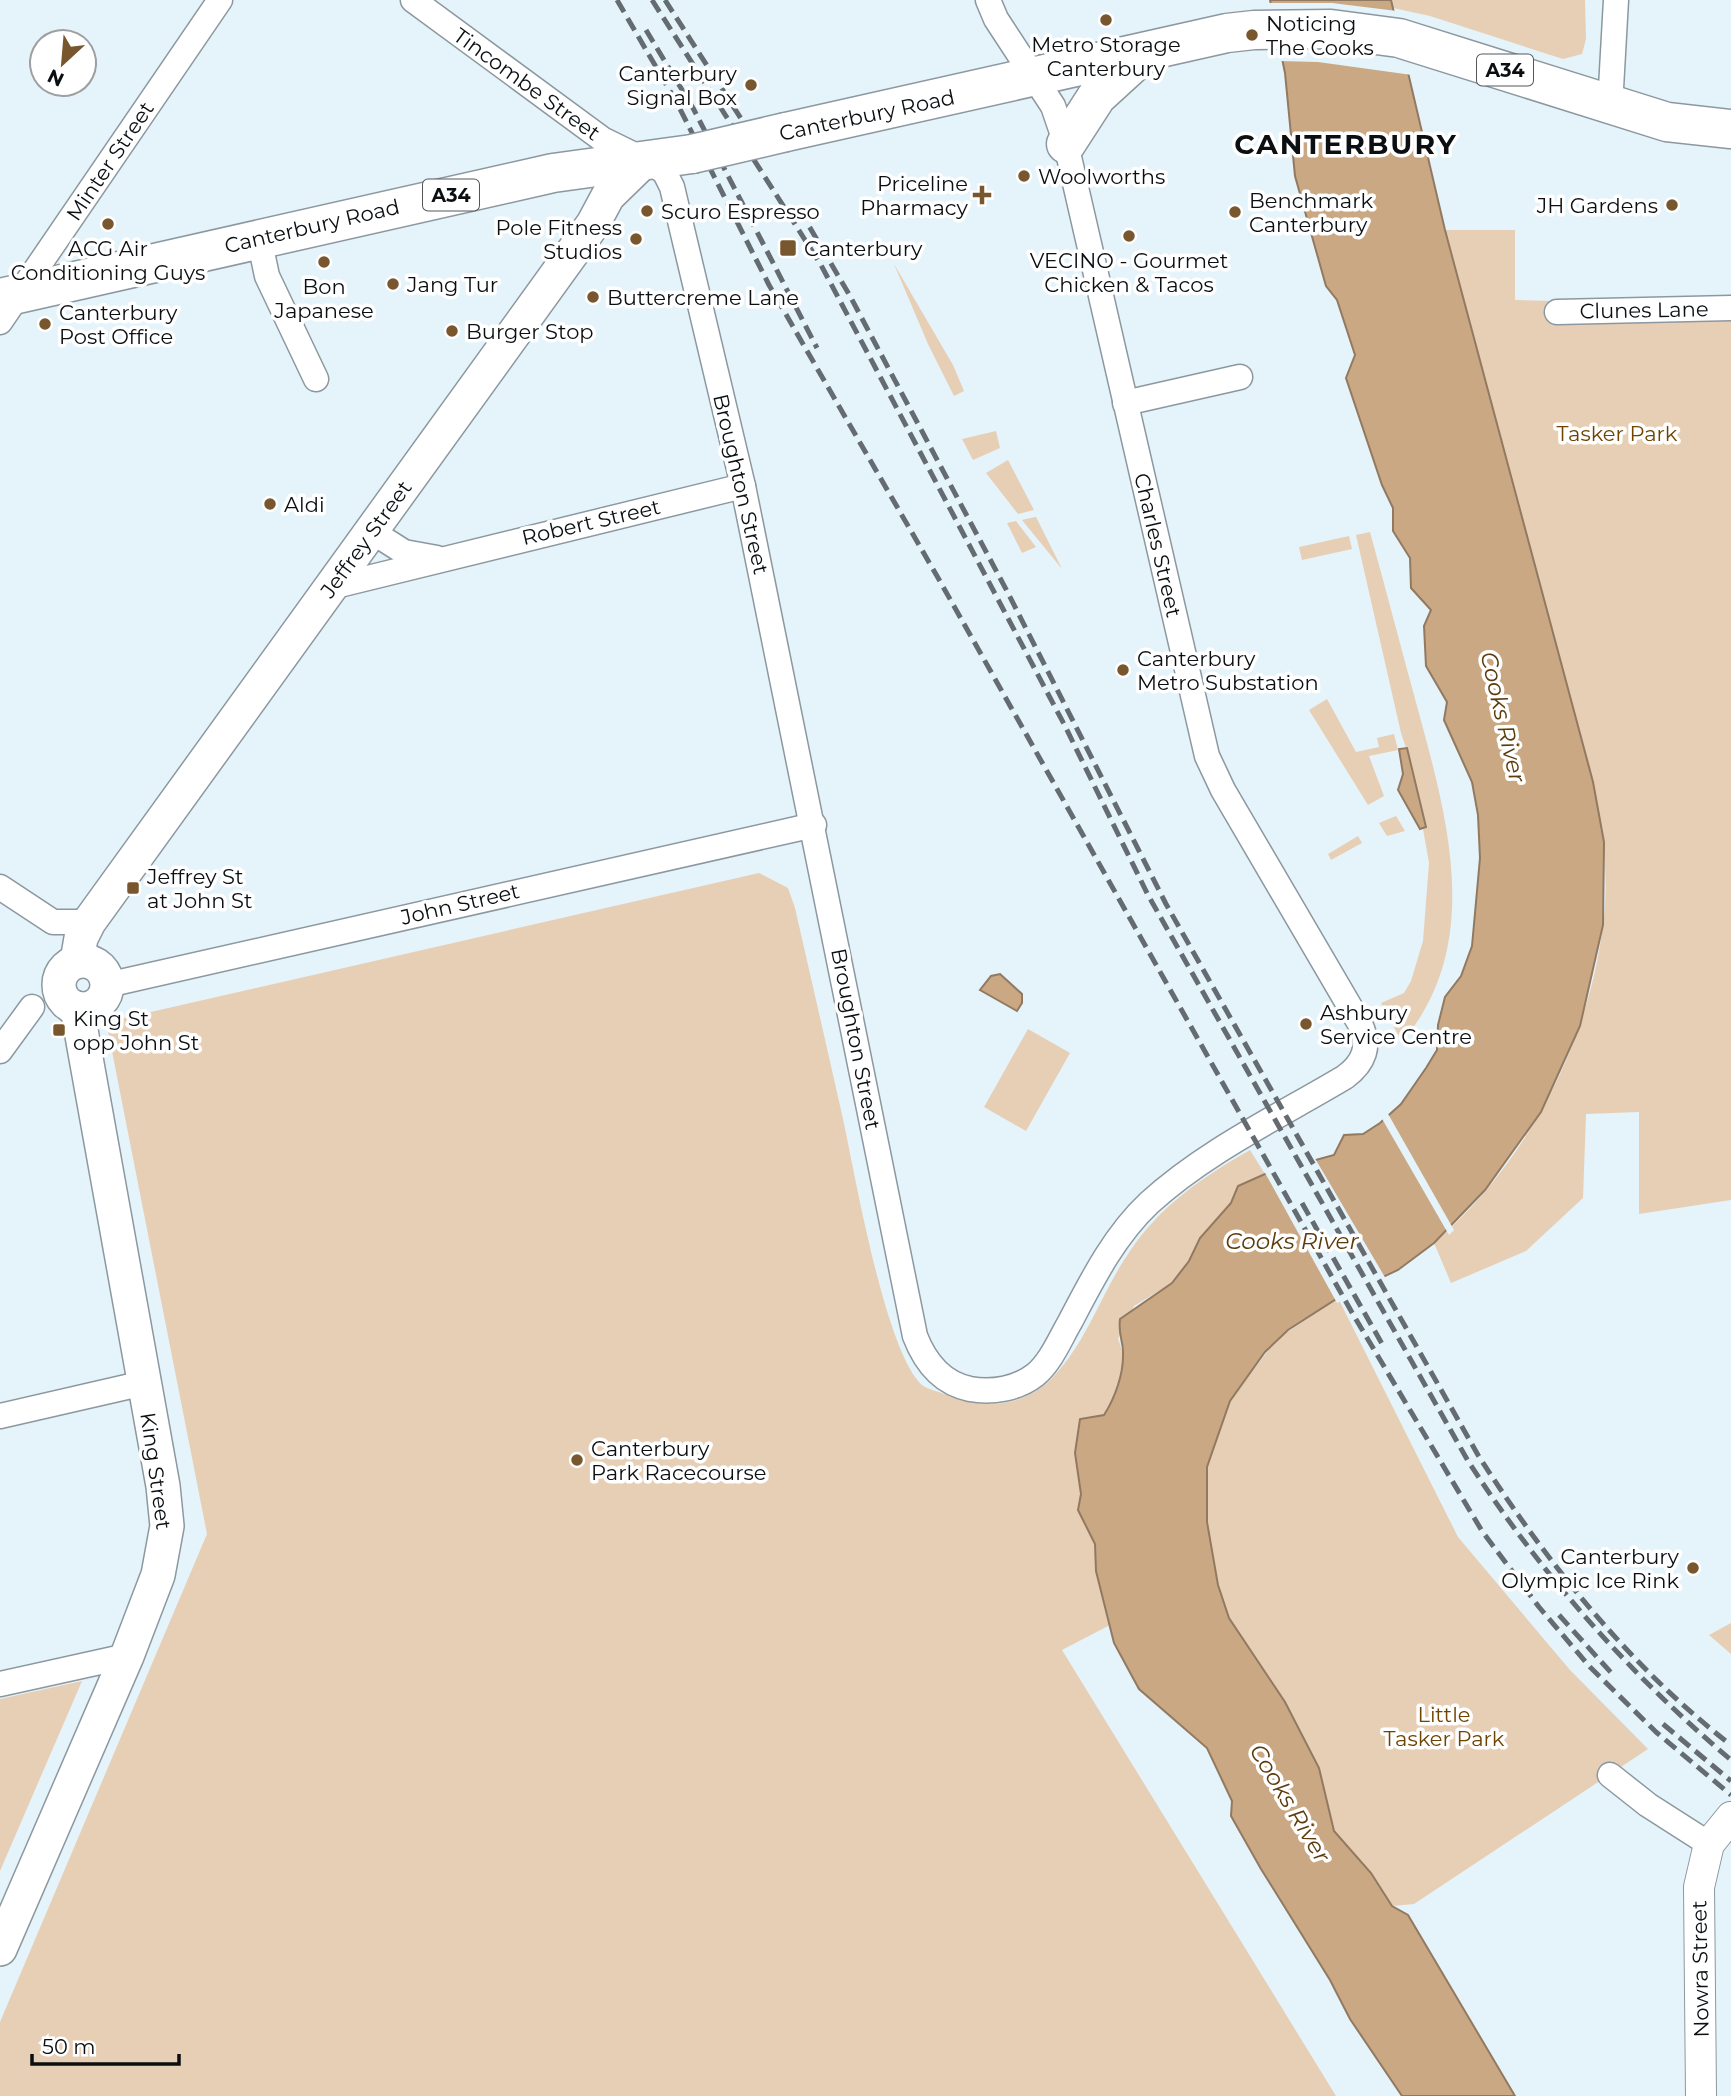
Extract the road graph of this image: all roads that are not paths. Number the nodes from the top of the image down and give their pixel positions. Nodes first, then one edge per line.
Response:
1 (220, 0) edge
2 (412, 0) edge
3 (988, 0) edge
4 (1616, 0) edge
5 (1144, 52) junction
6 (1036, 78) junction
7 (1610, 106) junction
8 (1731, 129) edge
9 (1066, 144) junction
10 (645, 160) junction
11 (259, 238) junction
12 (6, 305) edge
13 (1731, 308) edge
14 (1557, 312) dead end
15 (1240, 377) dead end
16 (316, 379) dead end
17 (1125, 403) junction
18 (743, 486) junction
19 (371, 531) junction
20 (438, 559) junction
21 (331, 587) junction
22 (814, 825) junction
23 (0, 887) edge
24 (89, 922) junction
25 (78, 961) junction
26 (107, 985) junction
27 (32, 1007) dead end
28 (77, 1008) junction
29 (0, 1051) edge
30 (1359, 1065) joint
31 (144, 1383) junction
32 (0, 1416) edge
33 (127, 1656) junction
34 (0, 1684) edge
35 (1610, 1775) dead end
36 (1731, 1817) edge
37 (1709, 1844) junction
38 (0, 1949) edge
39 (1700, 2096) edge

1 - 12 street, Minter Street
2 - 10 street, Tincombe Street
3 - 6 street, Charles Street
4 - 7 street
5 - 6 highway, Canterbury Road / A34
5 - 7 highway, Canterbury Road / A34
5 - 9 highway
6 - 9 street, Charles Street
6 - 10 highway, Canterbury Road / A34, bridge
7 - 8 highway, Canterbury Road / A34
9 - 17 street, Charles Street
10 - 11 highway, Canterbury Road / A34
10 - 18 street, Broughton Street
10 - 19 main road, Jeffrey Street
11 - 12 highway, Canterbury Road / A34
11 - 16 street
13 - 14 street, Clunes Lane
15 - 17 street
17 - 30 street, Charles Street
18 - 20 street, Robert Street
18 - 22 street, Broughton Street
19 - 20 street, Robert Street
19 - 21 main road, Jeffrey Street
20 - 21 street, Robert Street
21 - 24 main road, Jeffrey Street
22 - 26 street, John Street
22 - 30 street, Broughton Street
23 - 24 street
24 - 25 main road
25 - 26 main road
25 - 28 main road
26 - 28 main road
27 - 29 street
28 - 31 main road, King Street
31 - 32 street
31 - 33 main road, King Street
33 - 34 street
33 - 38 main road, King Street
35 - 37 street
36 - 37 street
37 - 39 street, Nowra Street

